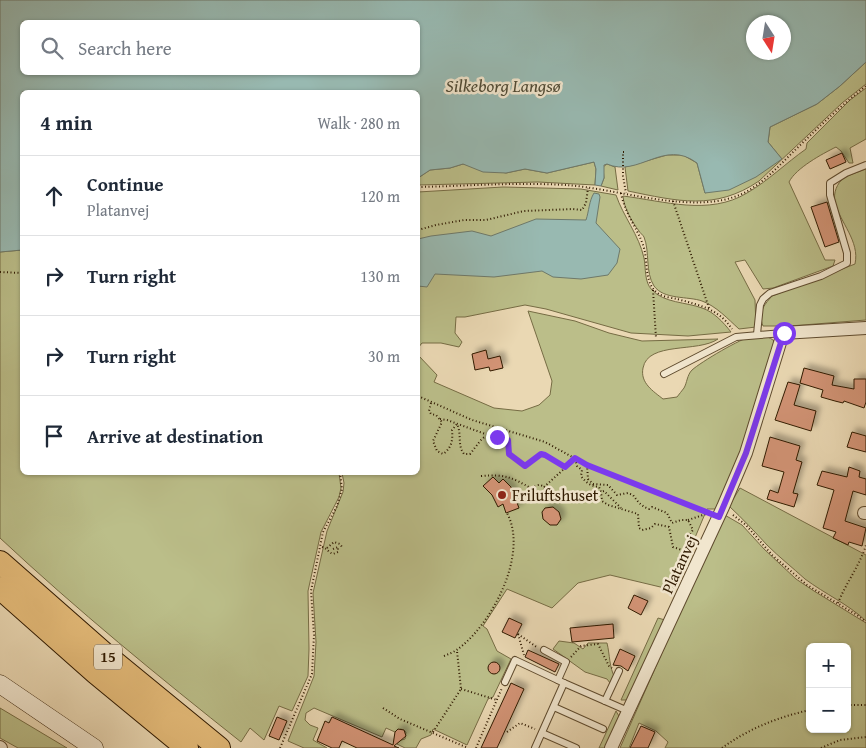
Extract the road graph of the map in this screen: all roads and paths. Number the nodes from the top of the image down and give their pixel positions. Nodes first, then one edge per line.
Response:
1 (866, 86) edge
2 (624, 152) dead end
3 (866, 165) edge
4 (420, 187) edge
5 (588, 188) junction
6 (621, 193) junction
7 (626, 193) junction
8 (673, 201) junction
9 (420, 230) edge
10 (0, 272) edge
11 (20, 273) edge
12 (653, 289) junction
13 (710, 308) junction
14 (866, 328) edge
15 (784, 333) junction
16 (757, 334) junction
17 (736, 337) junction
18 (656, 338) dead end
19 (664, 374) dead end
20 (420, 397) edge
21 (432, 402) junction
22 (440, 419) junction
23 (457, 424) junction
24 (490, 436) junction
25 (575, 459) junction
26 (587, 465) junction
27 (565, 467) junction
28 (340, 475) edge
29 (481, 476) dead end
30 (593, 485) junction
31 (544, 487) junction
32 (532, 490) junction
33 (601, 492) junction
34 (621, 508) junction
35 (716, 512) junction
36 (507, 513) dead end
37 (688, 520) junction
38 (866, 545) edge
39 (321, 546) junction
40 (342, 547) dead end
41 (327, 548) junction
42 (333, 549) dead end
43 (0, 562) edge
44 (0, 588) edge
45 (837, 604) junction
46 (866, 622) edge
47 (457, 650) junction
48 (544, 650) joint
49 (444, 656) dead end
50 (566, 662) junction
51 (520, 663) junction
52 (619, 671) joint
53 (505, 682) joint
54 (561, 682) junction
55 (0, 684) edge
56 (461, 688) junction
57 (497, 700) junction
58 (605, 701) junction
59 (851, 705) edge
60 (866, 705) edge
61 (554, 707) junction
62 (383, 708) dead end
63 (628, 711) junction
64 (806, 711) edge
65 (603, 729) dead end
66 (433, 732) junction
67 (507, 732) dead end
68 (542, 733) junction
69 (866, 737) edge
70 (94, 748) edge
71 (187, 748) edge
72 (219, 748) edge
73 (280, 748) edge
74 (468, 748) edge
75 (476, 748) edge
76 (535, 748) edge
77 (576, 748) edge
78 (611, 748) edge
79 (722, 748) edge
80 (821, 748) edge

1 - 8 path
2 - 7 path
3 - 16 lane
4 - 5 path
5 - 6 path
5 - 9 path
6 - 7 path
6 - 12 path
7 - 8 path
8 - 13 path
10 - 11 path
12 - 13 path
12 - 18 path
13 - 17 path
14 - 15 street
15 - 16 lane
15 - 35 street, Platanvej
16 - 17 lane
17 - 19 lane
20 - 21 path
21 - 22 path
21 - 25 path
22 - 23 path
22 - 23 path
23 - 24 path
23 - 24 path
24 - 27 path
25 - 26 path
25 - 27 path
25 - 30 path
26 - 30 path
26 - 35 path
27 - 31 path
28 - 39 path
29 - 32 path
30 - 33 path
30 - 37 path
31 - 32 path
31 - 32 path
33 - 34 path
33 - 34 path
34 - 37 path
35 - 37 path
35 - 45 path
35 - 63 street, Platanvej
36 - 47 path
38 - 45 path
39 - 41 path
39 - 73 path
40 - 41 path
41 - 42 path
43 - 72 highway, 15
44 - 71 highway, 15
45 - 46 path
47 - 49 path
47 - 56 path
48 - 50 lane
48 - 51 path
50 - 52 path
50 - 54 lane
51 - 53 lane
51 - 54 lane
52 - 58 lane
53 - 57 path
54 - 58 lane
54 - 61 lane
55 - 70 main road
56 - 57 path
56 - 66 path
57 - 75 path
58 - 63 lane
59 - 60 path
61 - 65 lane
61 - 68 lane
62 - 66 path
63 - 78 street, Platanvej
64 - 79 path
66 - 74 path
67 - 68 path
68 - 76 lane
68 - 77 lane
69 - 80 path

